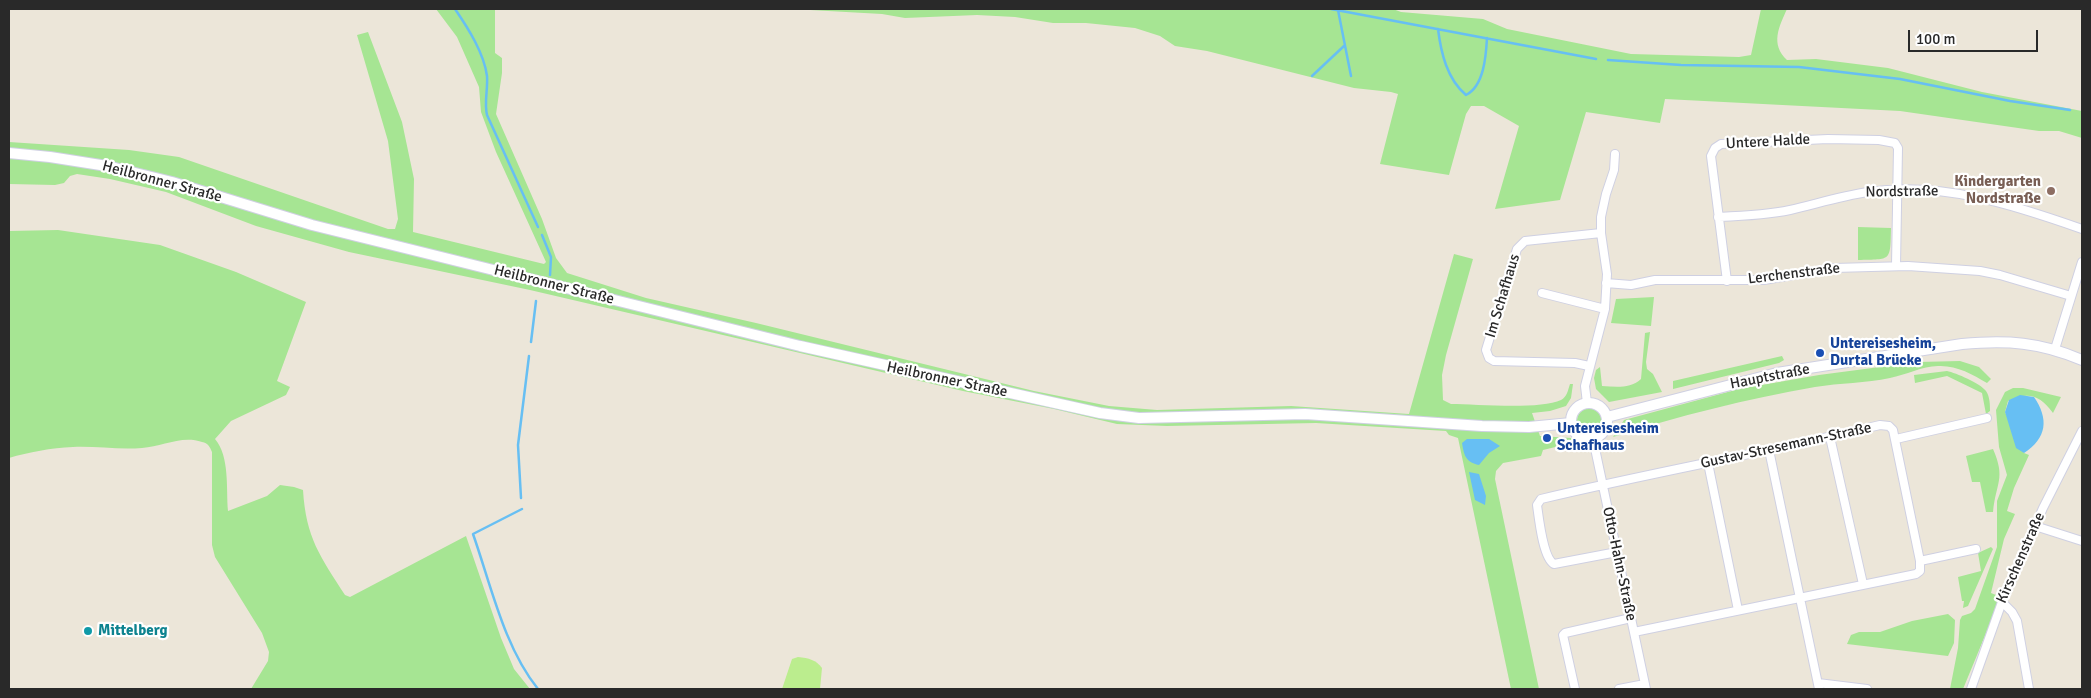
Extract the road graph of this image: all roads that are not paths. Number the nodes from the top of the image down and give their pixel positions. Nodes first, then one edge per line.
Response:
1 (9, 153) edge
2 (1615, 154) dead end
3 (1897, 190) junction
4 (1718, 217) junction
5 (2082, 229) edge
6 (1601, 233) junction
7 (2082, 262) edge
8 (1896, 266) junction
9 (1727, 281) junction
10 (1606, 283) junction
11 (1542, 293) dead end
12 (2071, 296) junction
13 (1604, 309) junction
14 (2055, 349) junction
15 (2082, 360) edge
16 (1589, 366) junction
17 (1587, 402) junction
18 (1607, 417) junction
19 (1987, 418) dead end
20 (1571, 424) junction
21 (2082, 431) edge
22 (1830, 437) junction
23 (1593, 439) junction
24 (1896, 439) junction
25 (1769, 450) junction
26 (1708, 463) junction
27 (1602, 484) junction
28 (2035, 526) junction
29 (2082, 541) edge
30 (1976, 549) dead end
31 (1617, 552) junction
32 (1920, 561) junction
33 (1863, 584) junction
34 (1799, 598) junction
35 (2002, 602) junction
36 (1738, 610) junction
37 (1631, 618) junction
38 (1634, 632) junction
39 (1818, 686) edge
40 (1646, 687) edge
41 (1575, 689) edge
42 (1619, 689) edge
43 (1867, 689) edge
44 (1971, 689) edge
45 (2029, 689) edge

1 - 20 main road, Heilbronner Straße
2 - 6 street
3 - 4 street, Nordstraße
3 - 4 street, Untere Halde
3 - 5 street, Nordstraße
3 - 8 street
4 - 9 street, Untere Halde
6 - 10 street
6 - 16 street, Im Schafhaus
7 - 12 street
8 - 9 street, Lerchenstraße
8 - 12 street, Lerchenstraße
9 - 10 street, Lerchenstraße
10 - 13 street
11 - 13 street
12 - 14 street
13 - 16 street
14 - 15 main road, Hauptstraße
14 - 18 main road, Hauptstraße
16 - 17 street
17 - 18 main road
17 - 20 main road
18 - 23 main road
19 - 24 street
20 - 23 main road
21 - 28 street, Kirschenstraße
22 - 24 street, Gustav-Stresemann-Straße
22 - 25 street, Gustav-Stresemann-Straße
22 - 33 street
23 - 27 street, Otto-Hahn-Straße
24 - 32 street
25 - 26 street, Gustav-Stresemann-Straße
25 - 34 street
26 - 27 street, Gustav-Stresemann-Straße
26 - 36 street
27 - 31 street, Otto-Hahn-Straße
27 - 31 street, Gustav-Stresemann-Straße
28 - 29 street
28 - 35 street, Kirschenstraße
30 - 32 street
31 - 37 street, Otto-Hahn-Straße
32 - 33 street
33 - 34 street
34 - 36 street
34 - 39 street
35 - 44 street, Kirschenstraße
35 - 45 street
36 - 38 street
37 - 38 street, Otto-Hahn-Straße
37 - 41 street
38 - 40 street, Otto-Hahn-Straße
39 - 43 street
40 - 42 street

